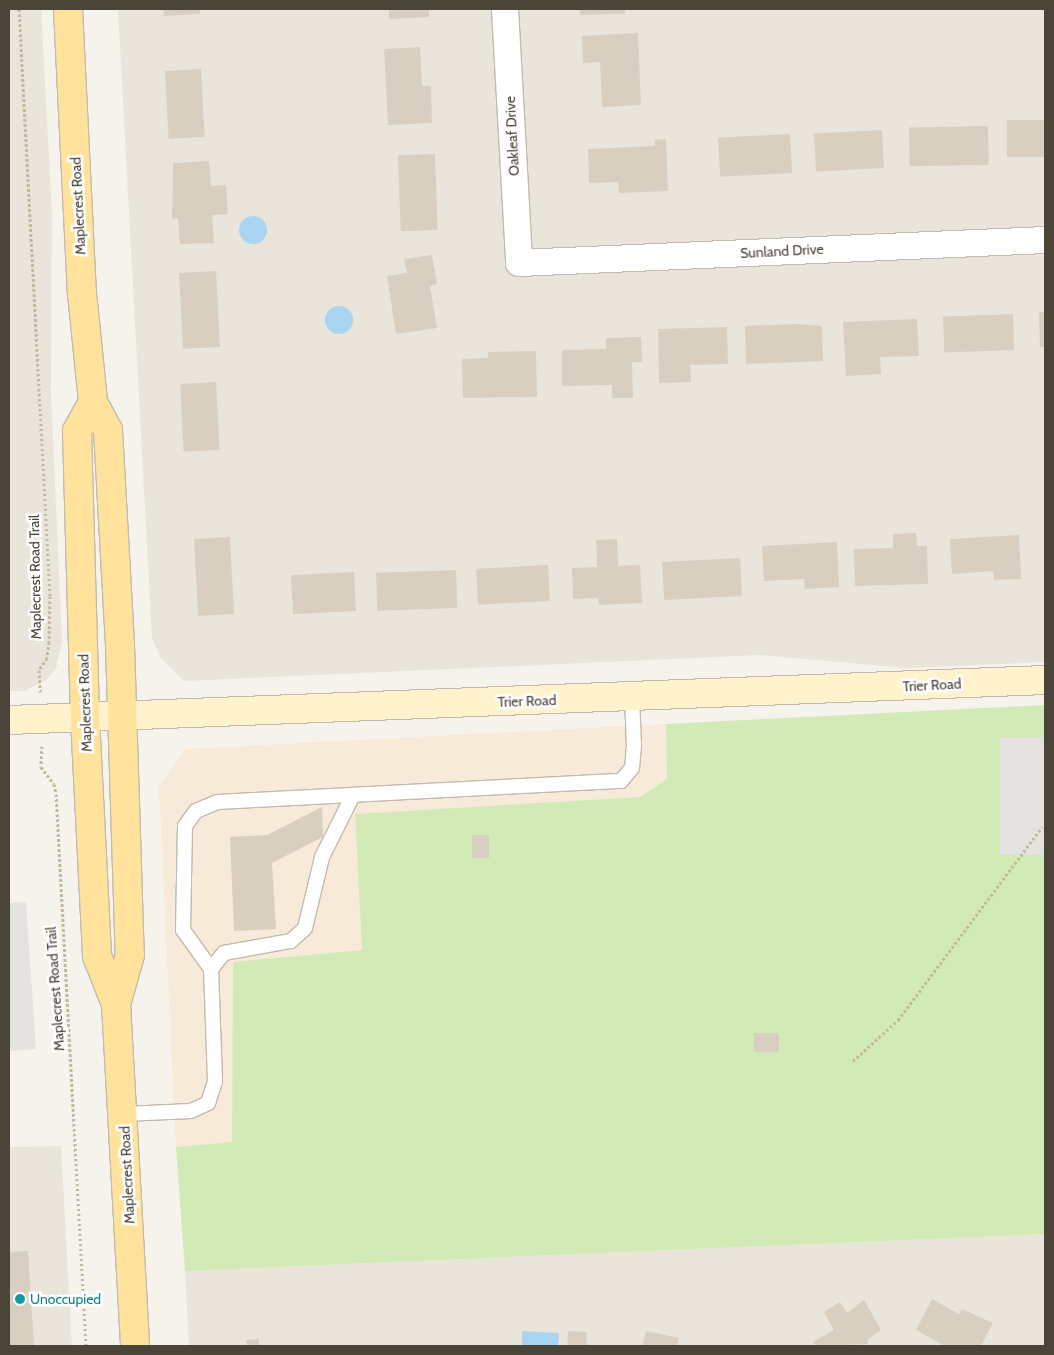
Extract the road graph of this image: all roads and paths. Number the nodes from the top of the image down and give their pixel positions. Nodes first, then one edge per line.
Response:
1 (19, 9) edge
2 (68, 9) edge
3 (505, 9) edge
4 (1045, 240) edge
5 (519, 263) joint
6 (93, 402) junction
7 (1045, 680) edge
8 (632, 698) junction
9 (124, 717) junction
10 (42, 718) junction
11 (85, 718) junction
12 (9, 720) edge
13 (353, 794) junction
14 (1042, 827) dead end
15 (212, 969) junction
16 (116, 1004) junction
17 (852, 1061) dead end
18 (124, 1114) junction
19 (86, 1346) edge
20 (135, 1346) edge

1 - 10 path, Maplecrest Road Trail
2 - 6 main road, Maplecrest Road
3 - 5 street, Oakleaf Drive
4 - 5 street, Sunland Drive
6 - 9 main road, Maplecrest Road
6 - 11 main road, Maplecrest Road
7 - 8 street, Trier Road
8 - 9 street, Trier Road
8 - 13 lane
9 - 11 street, Trier Road
9 - 16 main road, Maplecrest Road
10 - 11 street, Trier Road
10 - 12 street, Trier Road
10 - 19 path, Maplecrest Road Trail
11 - 16 main road, Maplecrest Road
13 - 15 lane
13 - 15 lane
14 - 17 path
15 - 18 lane
16 - 18 main road, Maplecrest Road
18 - 20 main road, Maplecrest Road

